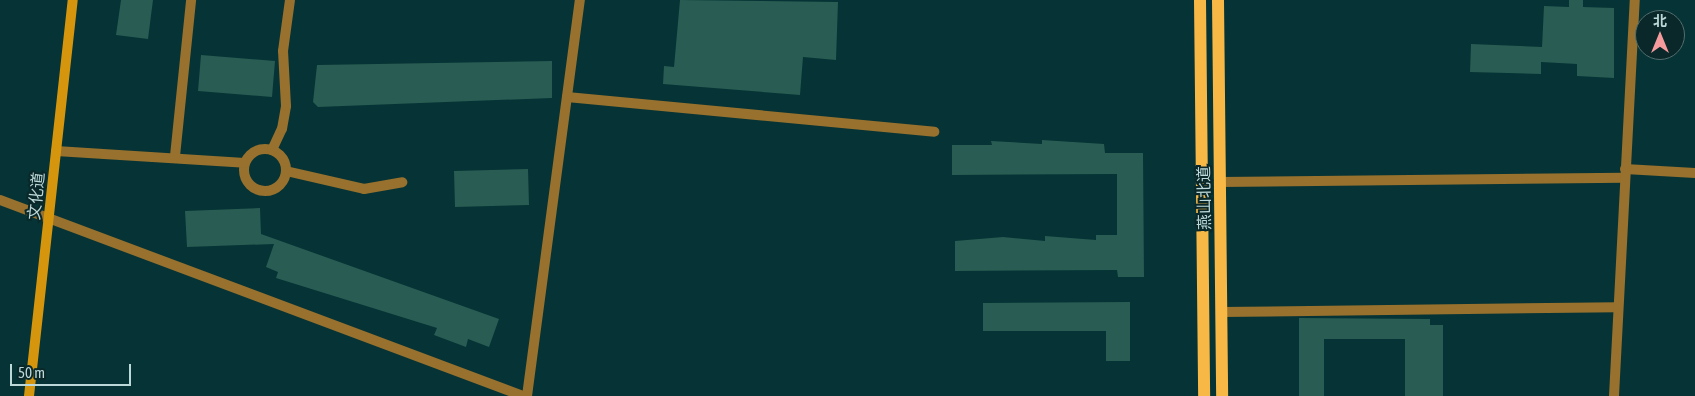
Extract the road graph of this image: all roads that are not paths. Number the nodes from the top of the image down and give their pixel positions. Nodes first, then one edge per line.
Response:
1 (74, 0) edge
2 (191, 0) edge
3 (290, 0) edge
4 (580, 0) edge
5 (1200, 0) edge
6 (1218, 0) edge
7 (1635, 0) edge
8 (567, 97) junction
9 (934, 132) dead end
10 (56, 150) junction
11 (272, 150) junction
12 (175, 156) junction
13 (245, 163) junction
14 (286, 172) junction
15 (1695, 173) edge
16 (1625, 174) junction
17 (402, 182) dead end
18 (1220, 182) junction
19 (0, 200) edge
20 (48, 220) junction
21 (1617, 307) junction
22 (1221, 312) junction
23 (28, 396) edge
24 (525, 396) edge
25 (1204, 396) edge
26 (1222, 396) edge
27 (1614, 396) edge

1 - 10 main road, 文化道
2 - 12 street
3 - 11 street
4 - 8 street
5 - 25 main road, 燕山北道
6 - 18 main road, 燕山北道
7 - 16 street
8 - 9 street
8 - 24 street
10 - 12 street
10 - 20 main road, 文化道
11 - 13 street
11 - 14 street
12 - 13 street
13 - 14 street
14 - 17 street
15 - 16 street
16 - 18 street
16 - 21 street
18 - 22 main road, 燕山北道
19 - 20 street
20 - 23 main road, 文化道
20 - 24 street
21 - 22 street
21 - 27 street
22 - 26 main road, 燕山北道

